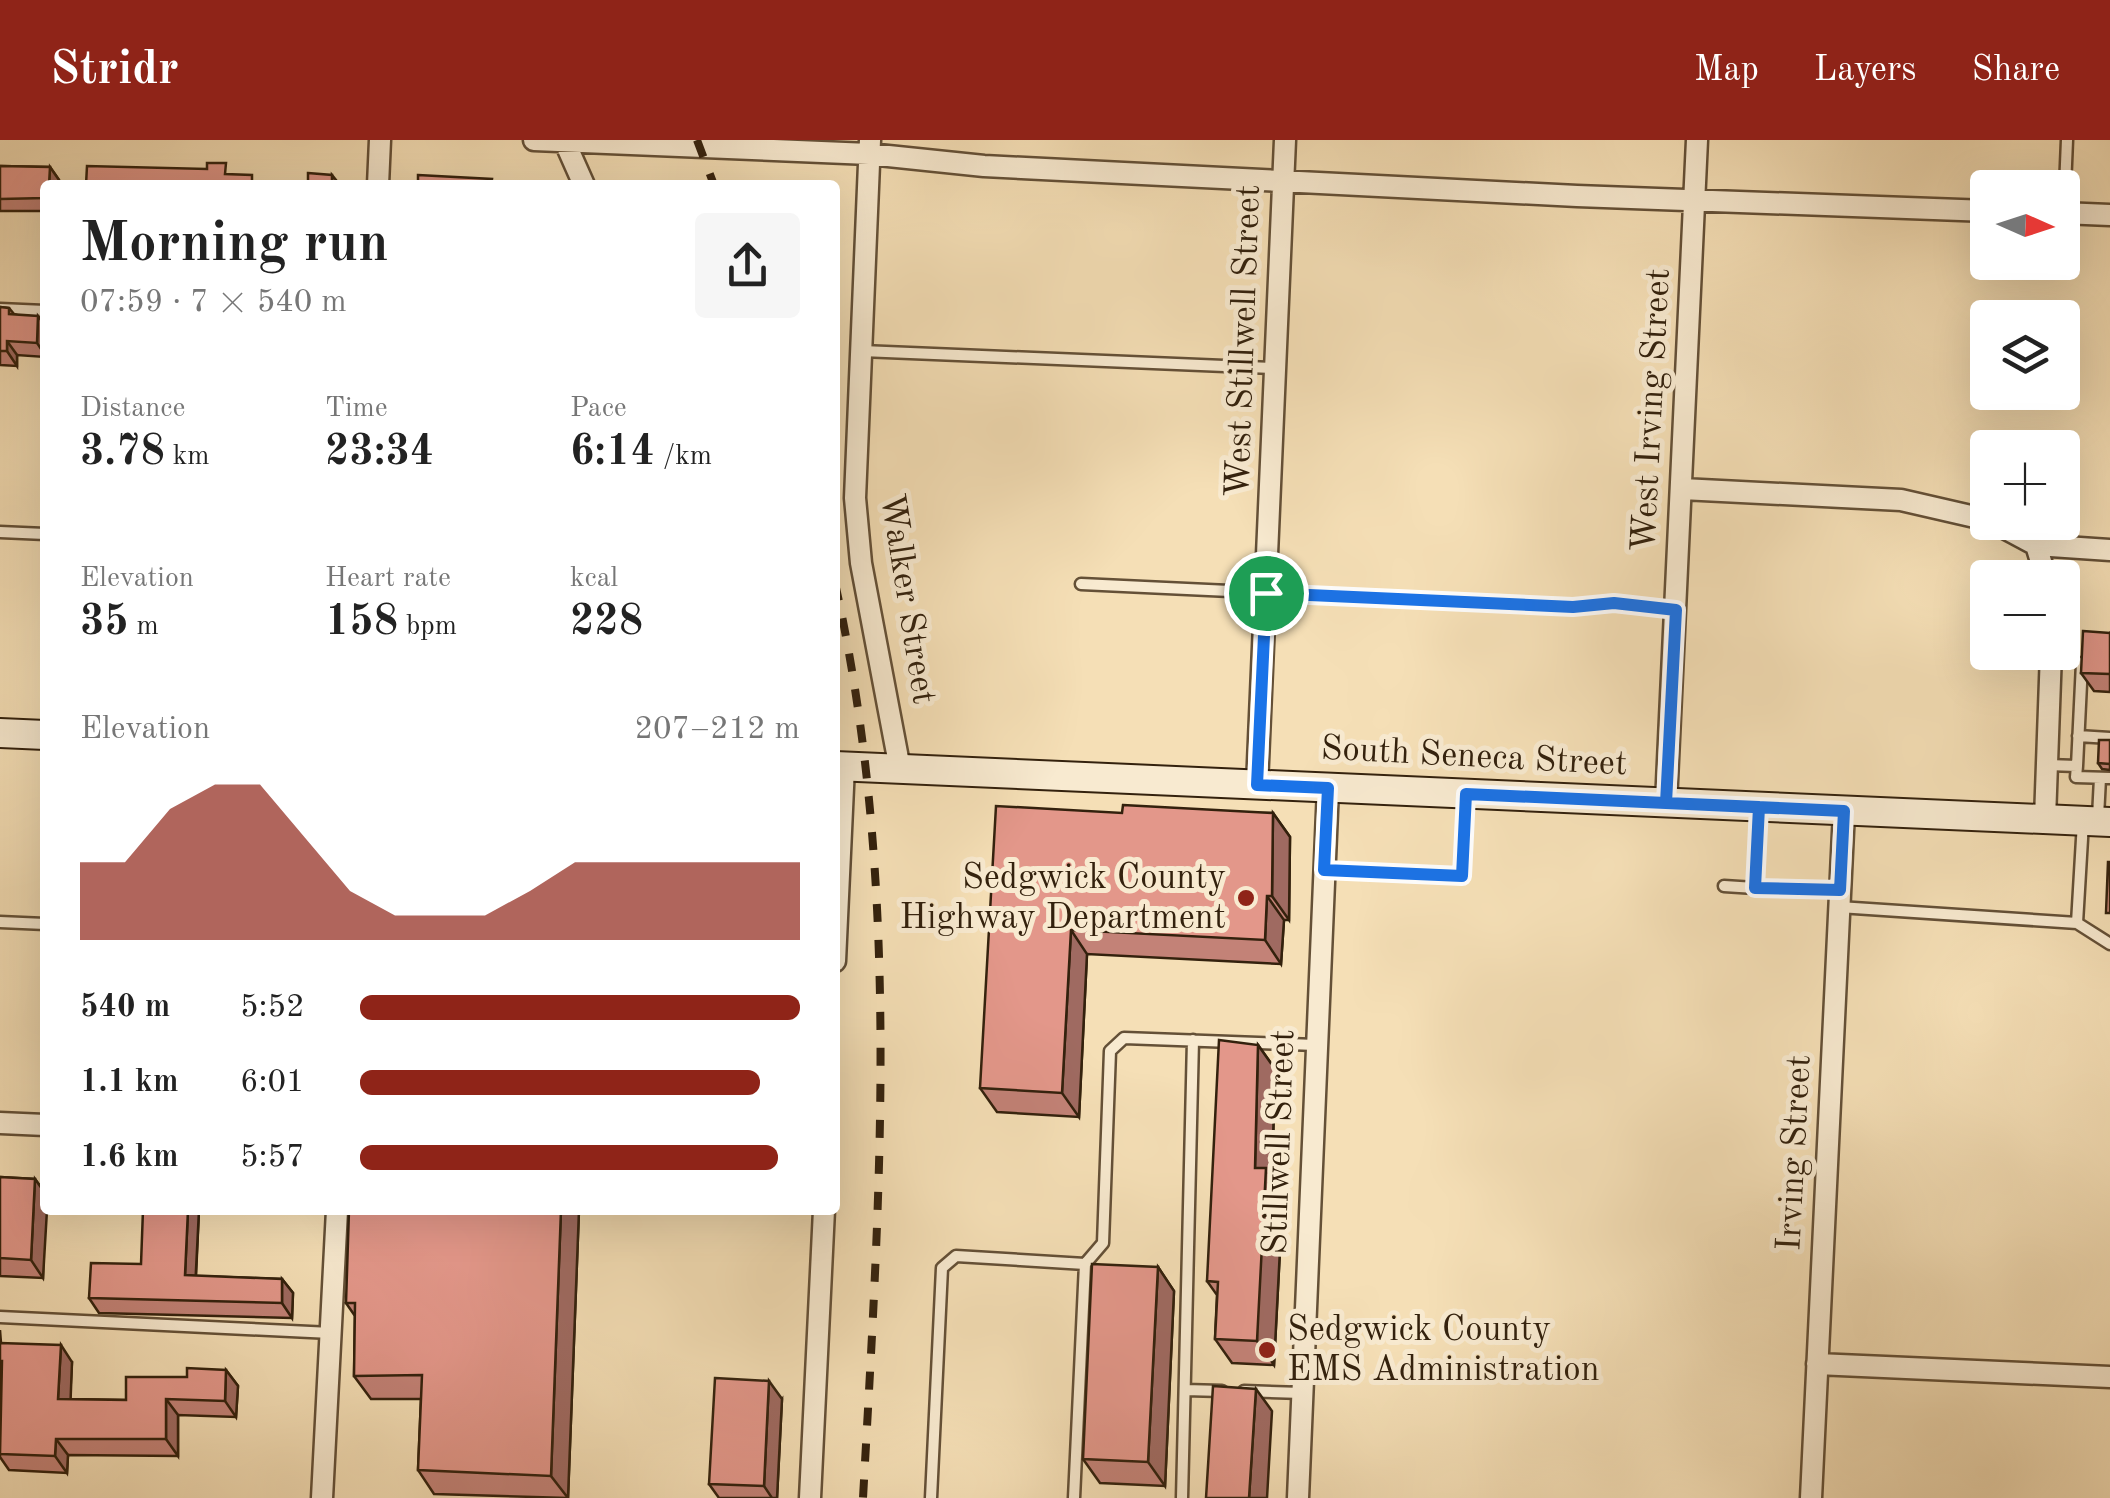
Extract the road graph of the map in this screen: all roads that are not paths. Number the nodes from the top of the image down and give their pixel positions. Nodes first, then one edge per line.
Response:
1 (380, 140) edge
2 (534, 140) edge
3 (1285, 140) edge
4 (1697, 140) edge
5 (2067, 140) edge
6 (565, 141) edge
7 (869, 147) edge
8 (2065, 170) edge
9 (378, 180) edge
10 (582, 180) edge
11 (1284, 181) junction
12 (1694, 200) junction
13 (1970, 209) edge
14 (2080, 214) edge
15 (2110, 215) edge
16 (0, 309) edge
17 (40, 311) edge
18 (861, 352) junction
19 (1275, 368) junction
20 (1682, 489) junction
21 (1970, 516) edge
22 (0, 532) edge
23 (40, 534) edge
24 (2026, 540) edge
25 (2036, 545) junction
26 (2110, 550) edge
27 (2041, 560) edge
28 (1081, 584) dead end
29 (1266, 593) junction
30 (1676, 610) junction
31 (2083, 640) edge
32 (2051, 670) edge
33 (0, 733) edge
34 (40, 735) edge
35 (2078, 736) junction
36 (2110, 738) edge
37 (2048, 765) junction
38 (840, 766) edge
39 (2077, 766) junction
40 (900, 769) junction
41 (2105, 778) edge
42 (1257, 785) junction
43 (1328, 788) junction
44 (1466, 794) junction
45 (1666, 803) junction
46 (1759, 807) junction
47 (1844, 811) junction
48 (2045, 820) junction
49 (2097, 821) edge
50 (1324, 870) junction
51 (1724, 886) dead end
52 (1755, 888) junction
53 (1840, 898) junction
54 (0, 922) edge
55 (2076, 923) junction
56 (40, 924) edge
57 (2110, 944) edge
58 (1193, 1040) junction
59 (1316, 1045) junction
60 (0, 1123) edge
61 (40, 1125) edge
62 (337, 1215) edge
63 (824, 1215) edge
64 (1085, 1264) junction
65 (0, 1318) edge
66 (331, 1332) junction
67 (1817, 1364) junction
68 (2110, 1377) edge
69 (1185, 1390) junction
70 (1303, 1393) junction
71 (322, 1498) edge
72 (810, 1498) edge
73 (931, 1498) edge
74 (1074, 1498) edge
75 (1182, 1498) edge
76 (1298, 1498) edge
77 (1811, 1498) edge

1 - 9 street
2 - 6 street
3 - 11 street, West Stillwell Street
4 - 12 street, West Irving Street
5 - 8 lane
6 - 7 street
6 - 10 street
7 - 11 street
7 - 18 street, Walker Street
11 - 12 street
11 - 19 street, West Stillwell Street
12 - 13 street
12 - 20 street, West Irving Street
14 - 15 street
16 - 17 lane
18 - 19 lane
18 - 40 street, Walker Street
19 - 29 street, West Stillwell Street
20 - 21 street
20 - 30 street, West Irving Street
22 - 23 lane
24 - 25 street
25 - 26 street
25 - 27 street
28 - 29 lane
29 - 30 lane
29 - 42 street, West Stillwell Street
30 - 45 street, West Irving Street
31 - 35 lane
32 - 37 street
33 - 34 street
35 - 36 lane
35 - 39 lane
37 - 39 lane
37 - 48 street
38 - 40 street, South Seneca Street
39 - 41 lane
40 - 42 street, South Seneca Street
41 - 49 lane
42 - 43 street, South Seneca Street
43 - 44 street, South Seneca Street
43 - 50 street, Stillwell Street
44 - 45 street, South Seneca Street
44 - 50 lane
45 - 46 street, South Seneca Street
46 - 47 street, South Seneca Street
46 - 52 lane
47 - 48 street, South Seneca Street
47 - 53 street, Irving Street
48 - 49 street, South Seneca Street
49 - 55 lane
50 - 59 street, Stillwell Street
51 - 52 lane
52 - 53 lane
53 - 55 lane
53 - 67 street, Irving Street
54 - 56 lane
55 - 57 lane
58 - 59 lane
58 - 64 lane
58 - 69 lane
59 - 70 street, Stillwell Street
60 - 61 street
62 - 66 street
63 - 72 street
64 - 73 lane
64 - 74 lane
65 - 66 lane
66 - 71 street
67 - 68 street
67 - 77 street, Irving Street
69 - 70 lane
69 - 75 lane
70 - 76 street, Stillwell Street

